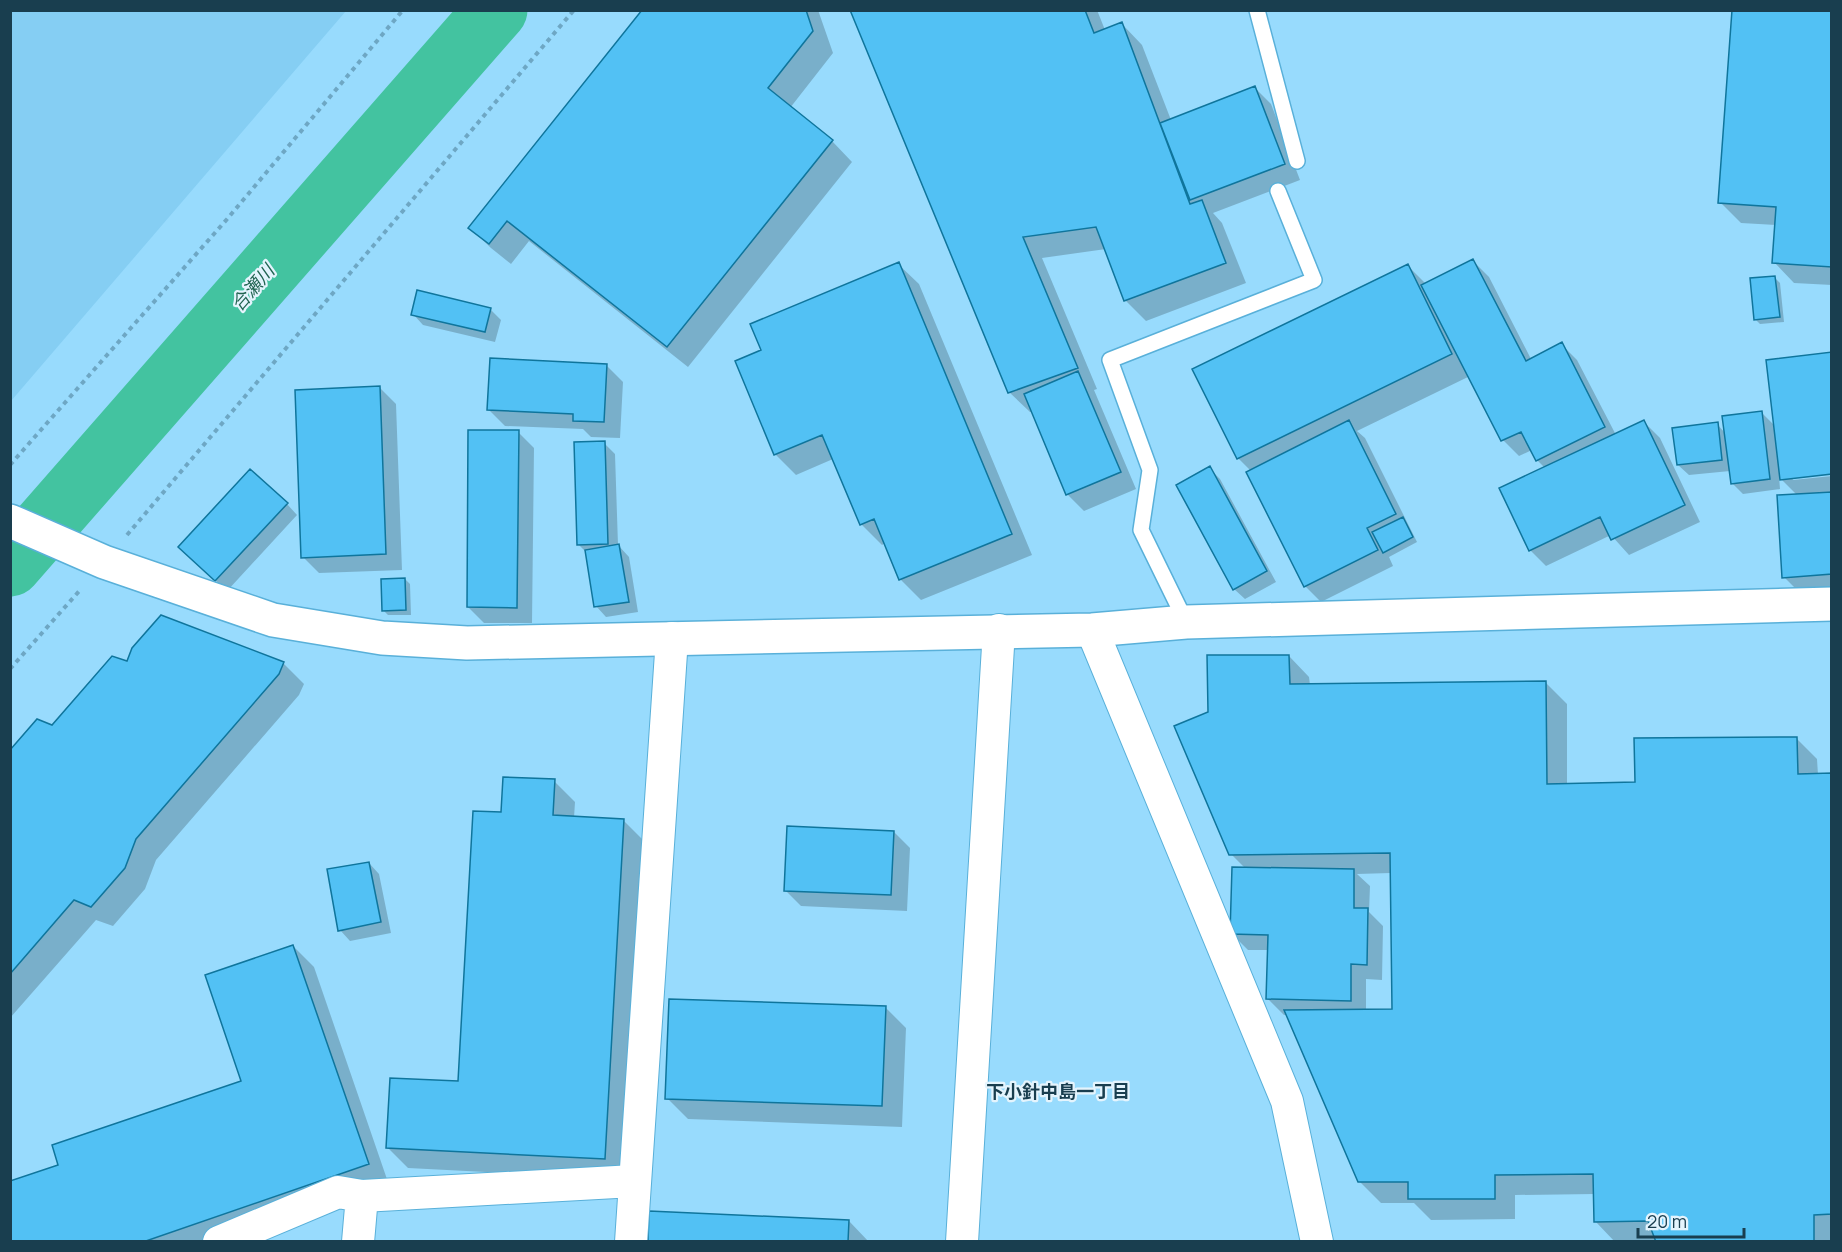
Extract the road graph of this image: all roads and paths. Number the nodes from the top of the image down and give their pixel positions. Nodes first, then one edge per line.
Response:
1 (403, 10) edge
2 (574, 10) edge
3 (1257, 10) edge
4 (1297, 161) dead end
5 (1278, 191) dead end
6 (10, 465) edge
7 (10, 521) edge
8 (104, 562) junction
9 (1832, 604) edge
10 (1186, 622) junction
11 (999, 630) junction
12 (1092, 630) junction
13 (672, 638) junction
14 (10, 669) edge
15 (634, 1180) junction
16 (362, 1196) junction
17 (219, 1242) edge
18 (358, 1242) edge
19 (631, 1242) edge
20 (962, 1242) edge
21 (1317, 1242) edge

1 - 6 path
2 - 8 path
3 - 4 lane
5 - 10 lane
7 - 8 street
8 - 13 street
8 - 14 path
9 - 10 street
10 - 12 street
11 - 12 street
11 - 13 street
11 - 20 street
12 - 21 street
13 - 15 street
15 - 16 street
15 - 19 street
16 - 17 street
16 - 18 street

